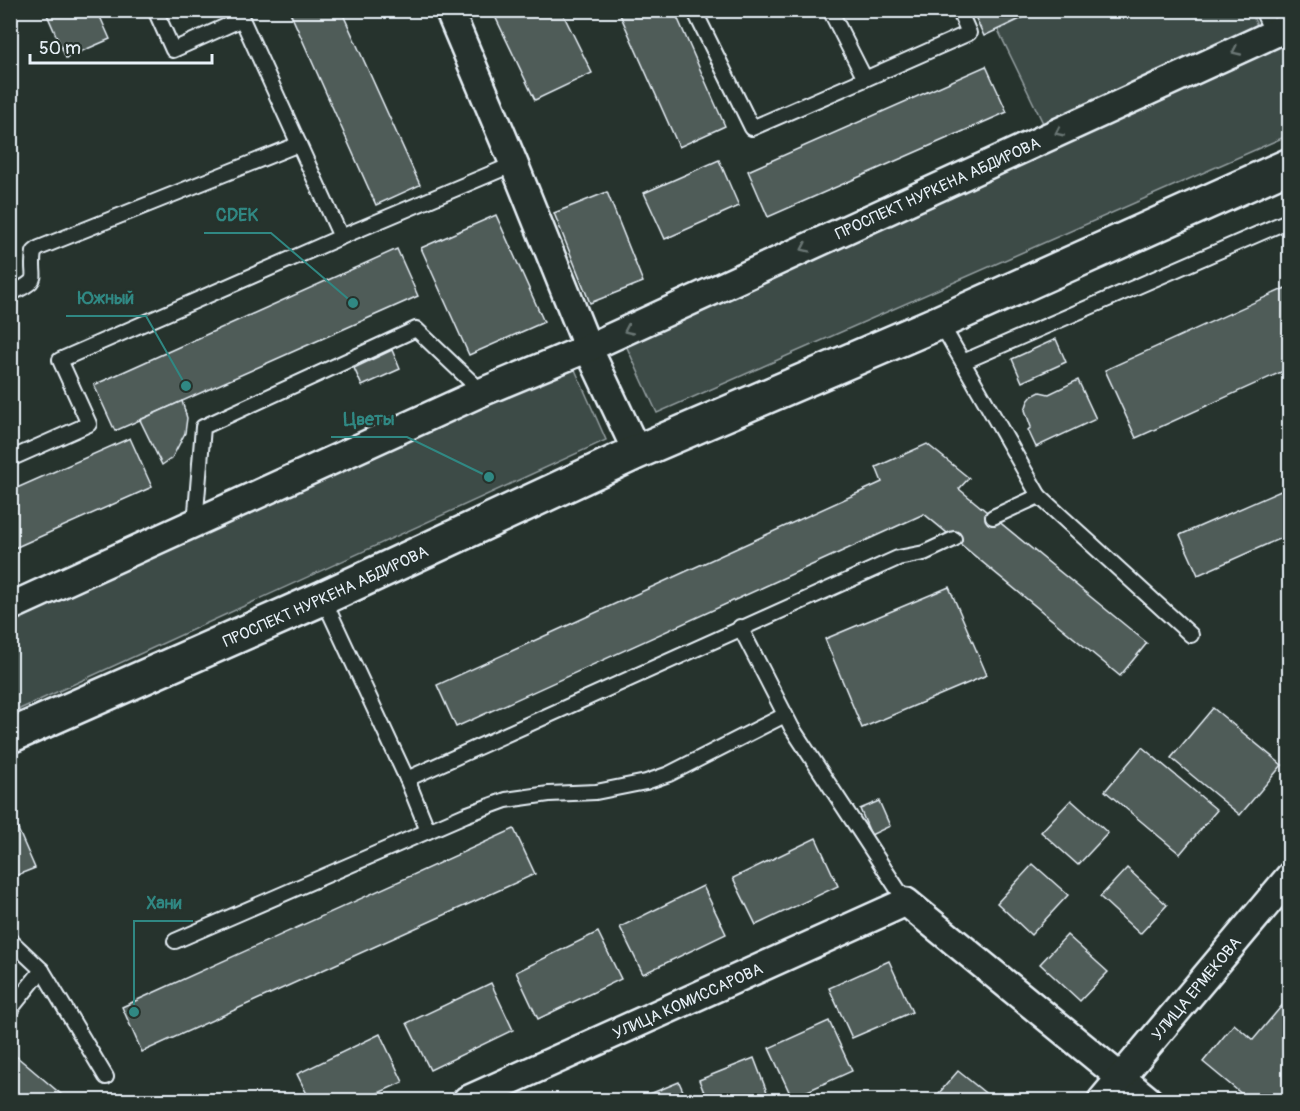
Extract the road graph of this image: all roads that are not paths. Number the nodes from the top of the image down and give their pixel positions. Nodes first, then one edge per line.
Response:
1 (155, 10) edge
2 (449, 10) edge
3 (694, 10) edge
4 (959, 10) edge
5 (832, 11) edge
6 (1275, 24) edge
7 (865, 79) junction
8 (299, 144) junction
9 (514, 164) junction
10 (1287, 173) edge
11 (1290, 220) edge
12 (340, 237) junction
13 (10, 294) edge
14 (940, 322) junction
15 (588, 348) junction
16 (963, 362) junction
17 (482, 392) junction
18 (637, 452) junction
19 (10, 459) edge
20 (1039, 496) junction
21 (993, 517) dead end
22 (195, 524) junction
23 (954, 539) dead end
24 (323, 598) junction
25 (10, 607) edge
26 (740, 627) junction
27 (1191, 635) dead end
28 (785, 715) junction
29 (10, 736) edge
30 (407, 779) junction
31 (428, 831) junction
32 (1290, 876) edge
33 (906, 902) junction
34 (10, 940) edge
35 (175, 941) dead end
36 (42, 970) junction
37 (10, 1010) edge
38 (106, 1077) dead end
39 (1121, 1077) junction
40 (467, 1101) edge
41 (1102, 1101) edge
42 (1148, 1101) edge

1 - 8 lane
2 - 9 street
3 - 7 lane
4 - 7 lane
5 - 7 lane
6 -> 15 street, ПРОСПЕКТ НУРКЕНА АБДИРОВА
8 - 12 lane
8 - 13 lane
9 - 12 lane
9 - 15 street
10 - 14 main road, ПРОСПЕКТ НУРКЕНА АБДИРОВА
11 - 16 lane
12 - 19 lane
14 - 16 lane
14 - 18 main road, ПРОСПЕКТ НУРКЕНА АБДИРОВА
15 - 17 street, ПРОСПЕКТ НУРКЕНА АБДИРОВА
15 - 18 street
16 - 20 lane
17 - 22 street, ПРОСПЕКТ НУРКЕНА АБДИРОВА
17 - 22 lane
18 - 24 main road, ПРОСПЕКТ НУРКЕНА АБДИРОВА
20 - 21 lane
20 - 27 lane
22 - 25 street, ПРОСПЕКТ НУРКЕНА АБДИРОВА
23 - 26 lane
24 - 29 main road, ПРОСПЕКТ НУРКЕНА АБДИРОВА
24 - 30 lane
26 - 28 lane
26 - 30 lane
28 - 31 lane
28 - 33 lane
30 - 31 lane
31 - 35 lane
32 - 39 street, УЛИЦА ЕРМЕКОВА
33 - 39 street
33 - 40 street, УЛИЦА КОМИССАРОВА
34 - 36 lane
36 - 37 lane
36 - 38 lane
39 - 41 street, УЛИЦА ЕРМЕКОВА
39 - 42 street

